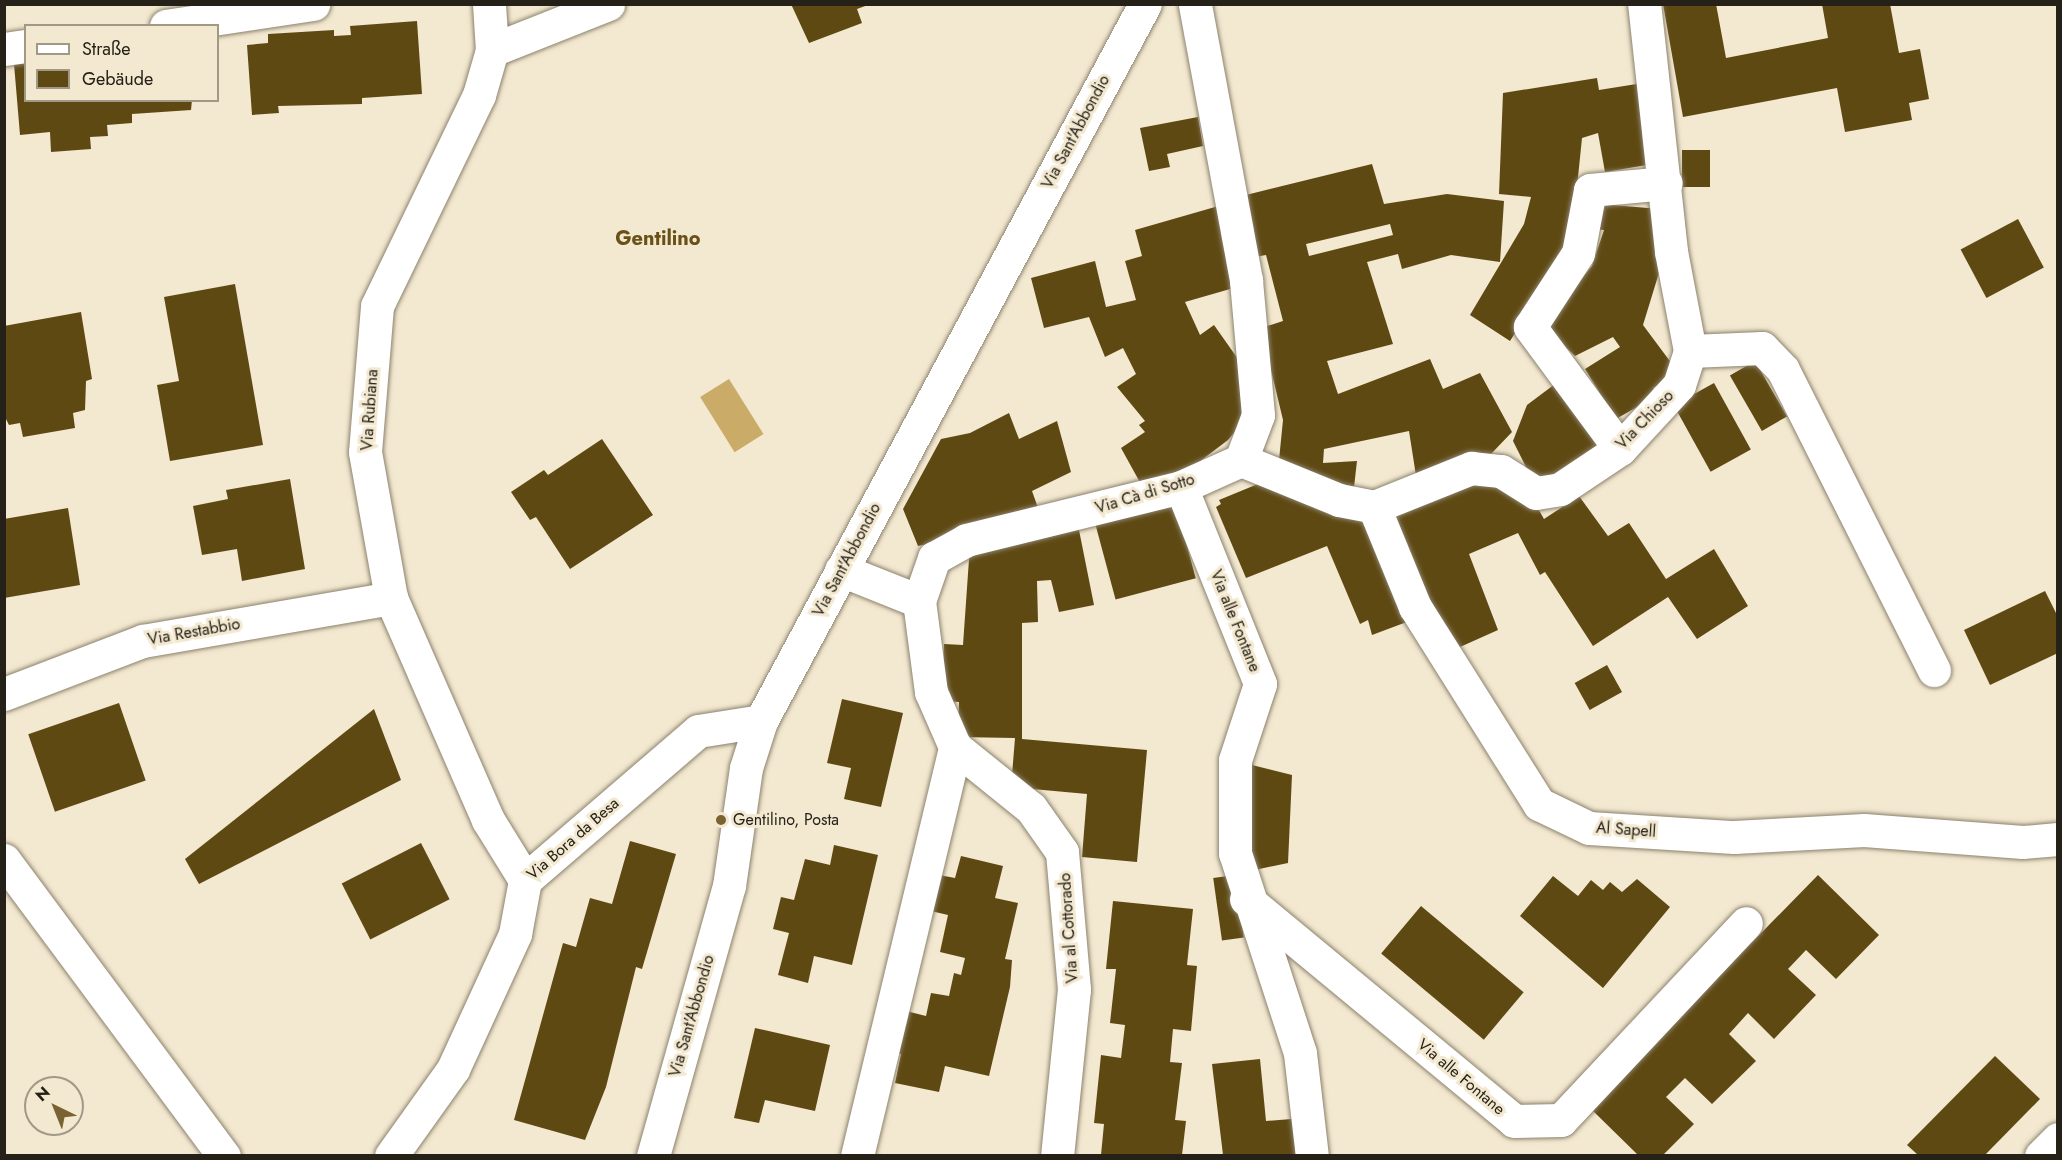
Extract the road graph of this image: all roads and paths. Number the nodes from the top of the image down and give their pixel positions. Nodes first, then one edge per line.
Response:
1 (313, 4) edge
2 (489, 4) edge
3 (608, 4) edge
4 (1145, 4) edge
5 (1195, 4) edge
6 (1644, 4) edge
7 (179, 24) edge
8 (24, 46) edge
9 (4, 49) edge
10 (492, 50) junction
11 (1666, 183) junction
12 (1690, 351) junction
13 (1620, 448) junction
14 (1241, 460) junction
15 (1181, 487) junction
16 (1374, 507) junction
17 (841, 570) junction
18 (392, 598) junction
19 (919, 601) junction
20 (1934, 670) dead end
21 (4, 694) edge
22 (761, 721) junction
23 (955, 747) junction
24 (2058, 839) edge
25 (4, 860) edge
26 (525, 880) junction
27 (1246, 898) junction
28 (1746, 924) dead end
29 (2058, 1139) edge
30 (224, 1155) edge
31 (391, 1155) edge
32 (653, 1155) edge
33 (857, 1155) edge
34 (1057, 1155) edge
35 (1312, 1155) edge
36 (2041, 1155) edge

1 - 7 street
2 - 10 street, Via Rubiana
3 - 10 street
4 - 17 street, Via Sant'Abbondio
5 - 14 street
6 - 11 street
8 - 9 street
10 - 18 street, Via Rubiana
11 - 12 street
11 - 13 street
12 - 13 street, Via Chioso
12 - 20 street
13 - 16 street, Via Chioso
14 - 15 street, Via Cà di Sotto
14 - 16 street
15 - 19 street, Via Cà di Sotto
15 - 27 street, Via alle Fontane
16 - 24 street, Al Sapell
17 - 19 street
17 - 22 street, Via Sant'Abbondio
18 - 21 street, Via Restabbio
18 - 26 street, Via Rubiana
19 - 23 street, Via al Cottorado
22 - 26 street, Via Bora da Besa
22 - 32 street, Via Sant'Abbondio
23 - 33 street
23 - 34 street, Via al Cottorado
25 - 30 street
26 - 31 street, Via Bora da Besa
27 - 28 street, Via alle Fontane
27 - 35 street, Via alle Fontane
29 - 36 street

